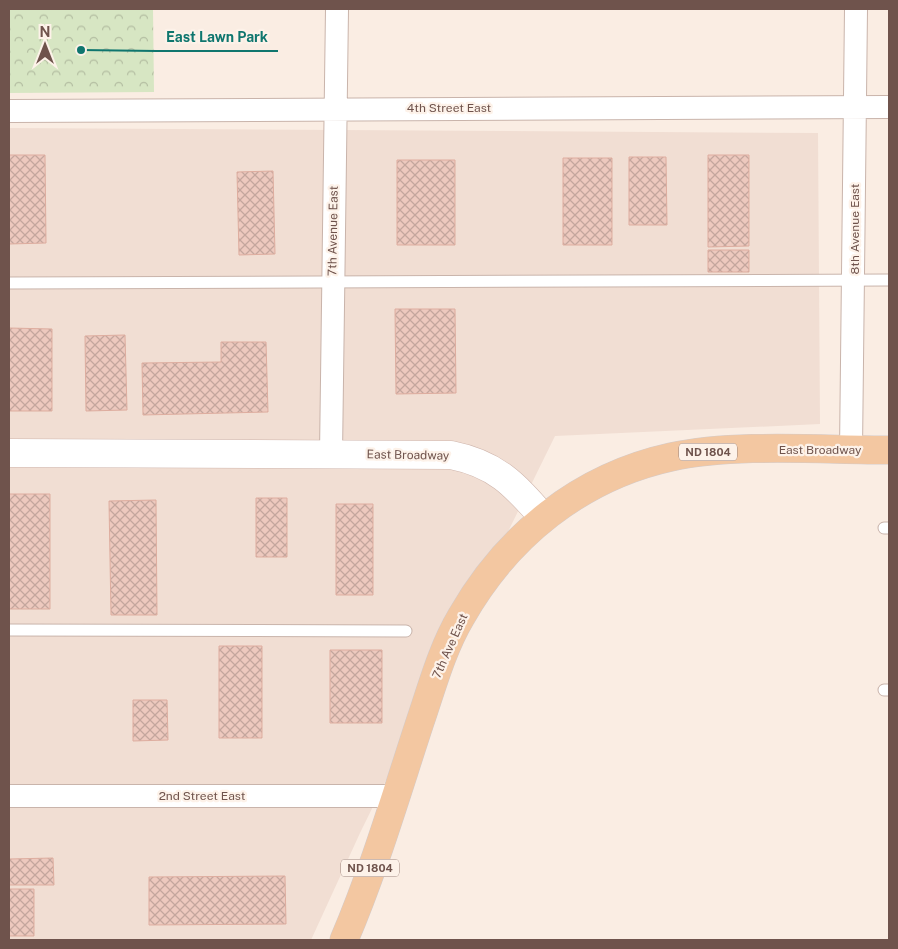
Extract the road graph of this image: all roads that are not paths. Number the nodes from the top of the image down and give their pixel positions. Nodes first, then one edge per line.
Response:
1 (337, 9) edge
2 (856, 9) edge
3 (855, 107) junction
4 (889, 107) edge
5 (334, 109) junction
6 (9, 111) edge
7 (889, 280) edge
8 (854, 282) junction
9 (9, 283) edge
10 (332, 283) junction
11 (851, 450) junction
12 (889, 450) edge
13 (9, 453) edge
14 (332, 454) junction
15 (543, 517) junction
16 (9, 630) edge
17 (406, 630) dead end
18 (9, 796) edge
19 (395, 796) junction
20 (344, 940) edge

1 - 5 street, 7th Avenue East
2 - 3 street, 8th Avenue East
3 - 4 street, 4th Street East
3 - 5 street, 4th Street East
3 - 8 street, 8th Avenue East
5 - 6 street, 4th Street East
5 - 10 street, 7th Avenue East
7 - 8 lane
8 - 10 lane
8 - 11 street, 8th Avenue East
9 - 10 lane
10 - 14 street, 7th Avenue East
11 - 12 main road, East Broadway / ND 1804
11 - 15 main road, East Broadway / ND 1804
13 - 14 main road, East Broadway
14 - 15 main road, East Broadway
15 - 19 main road, 7th Ave East / ND 1804
16 - 17 lane
18 - 19 street, 2nd Street East
19 - 20 main road, ND 1804

